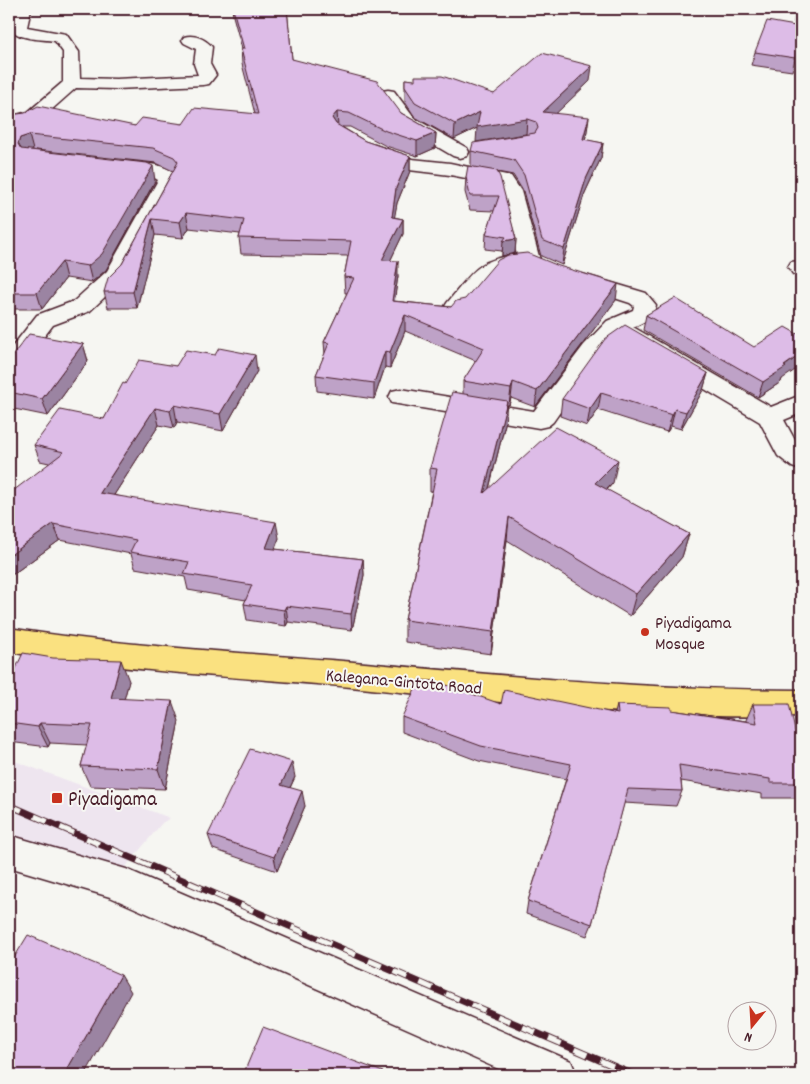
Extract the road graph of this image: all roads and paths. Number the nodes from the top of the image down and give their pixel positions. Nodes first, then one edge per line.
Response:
1 (23, 9) edge
2 (190, 40) dead end
3 (72, 83) junction
4 (388, 95) edge
5 (9, 123) edge
6 (358, 142) edge
7 (480, 149) edge
8 (455, 160) junction
9 (99, 165) edge
10 (546, 268) junction
11 (455, 308) edge
12 (615, 326) junction
13 (9, 367) edge
14 (401, 397) dead end
15 (801, 403) edge
16 (770, 417) junction
17 (801, 461) edge
18 (9, 640) edge
19 (801, 703) edge
20 (9, 851) edge
21 (557, 1075) edge

1 - 3 street
2 - 3 street
3 - 5 street
4 - 8 street
6 - 8 street
7 - 8 street
8 - 10 street
9 - 13 street
10 - 11 street
10 - 12 street
12 - 14 street
12 - 16 street
15 - 16 street
16 - 17 street
18 - 19 main road, Kalegana-Gintota Road
20 - 21 street

